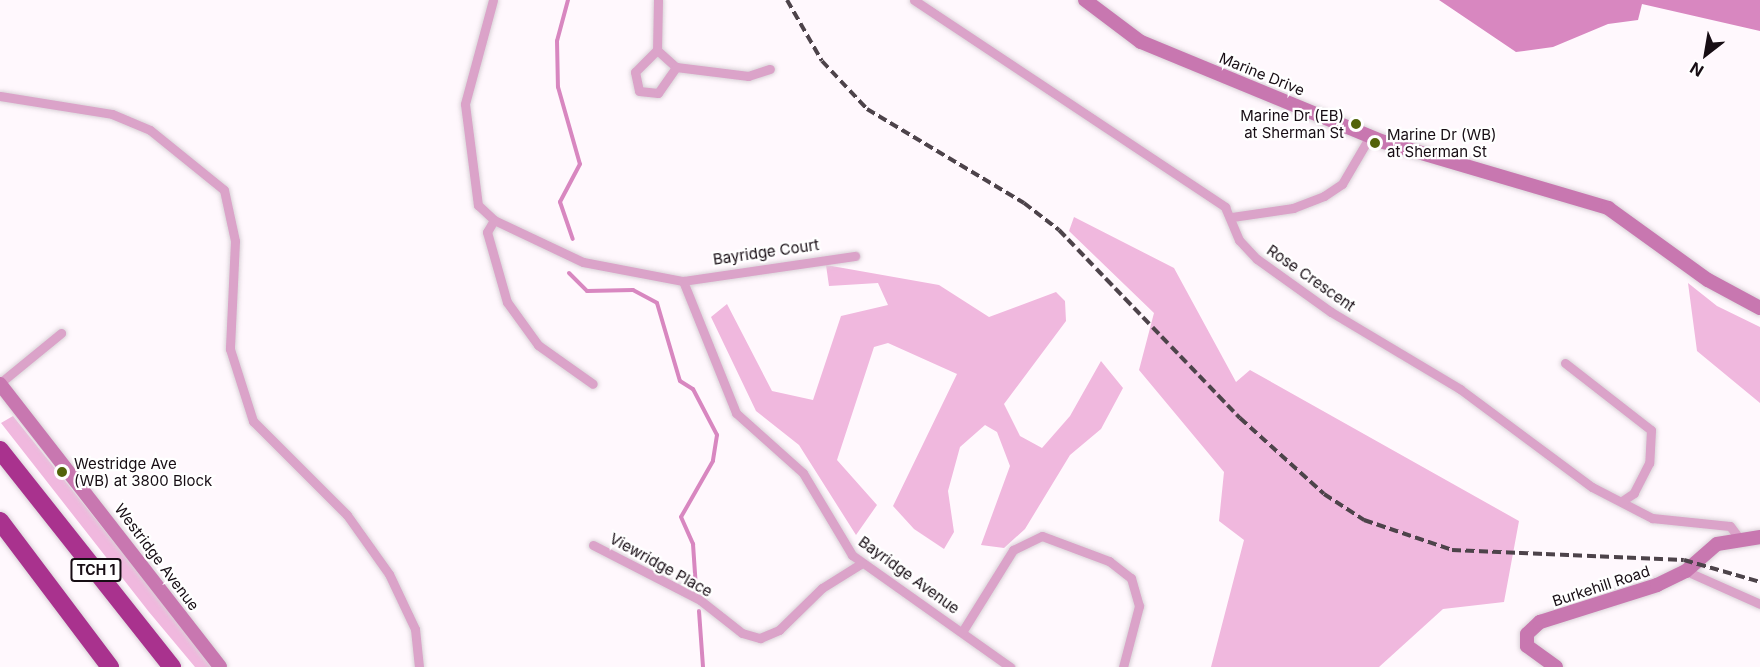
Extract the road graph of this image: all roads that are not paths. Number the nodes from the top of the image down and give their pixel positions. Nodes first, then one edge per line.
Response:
1 (493, 0) edge
2 (658, 0) edge
3 (914, 0) edge
4 (1085, 0) edge
5 (657, 50) junction
6 (676, 67) junction
7 (770, 69) dead end
8 (0, 96) edge
9 (1370, 136) junction
10 (1232, 217) junction
11 (494, 220) junction
12 (855, 256) dead end
13 (682, 280) junction
14 (1760, 308) edge
15 (61, 333) dead end
16 (1564, 363) dead end
17 (0, 383) edge
18 (593, 384) dead end
19 (0, 442) edge
20 (0, 450) edge
21 (19, 473) junction
22 (1622, 501) junction
23 (0, 520) edge
24 (1760, 537) edge
25 (1739, 538) junction
26 (593, 545) dead end
27 (862, 563) junction
28 (1686, 571) junction
29 (1760, 604) edge
30 (962, 632) junction
31 (110, 667) edge
32 (172, 667) edge
33 (220, 667) edge
34 (419, 667) edge
35 (1010, 667) edge
36 (1123, 667) edge
37 (1556, 667) edge

1 - 11 street
2 - 5 street
3 - 10 street, Rose Crescent
4 - 9 main road, Marine Drive
5 - 6 street
5 - 6 street
6 - 7 street
8 - 34 street
9 - 10 street
9 - 14 main road, Marine Drive
10 - 22 street, Rose Crescent
11 - 13 street
11 - 18 street
12 - 13 street, Bayridge Court
13 - 27 street, Bayridge Avenue
15 - 17 street, Westridge Avenue
16 - 22 street
17 - 33 main road, Westridge Avenue
19 - 21 highway
20 - 21 highway, TCH 1
21 - 32 highway, TCH 1
22 - 25 street, Rose Crescent
23 - 31 highway, TCH 1
24 - 25 main road, Burkehill Road
25 - 28 main road, Burkehill Road
26 - 27 street, Viewridge Place
27 - 30 street, Bayridge Avenue
28 - 29 street
28 - 37 main road, Burkehill Road
30 - 35 street, Bayridge Avenue
30 - 36 street

